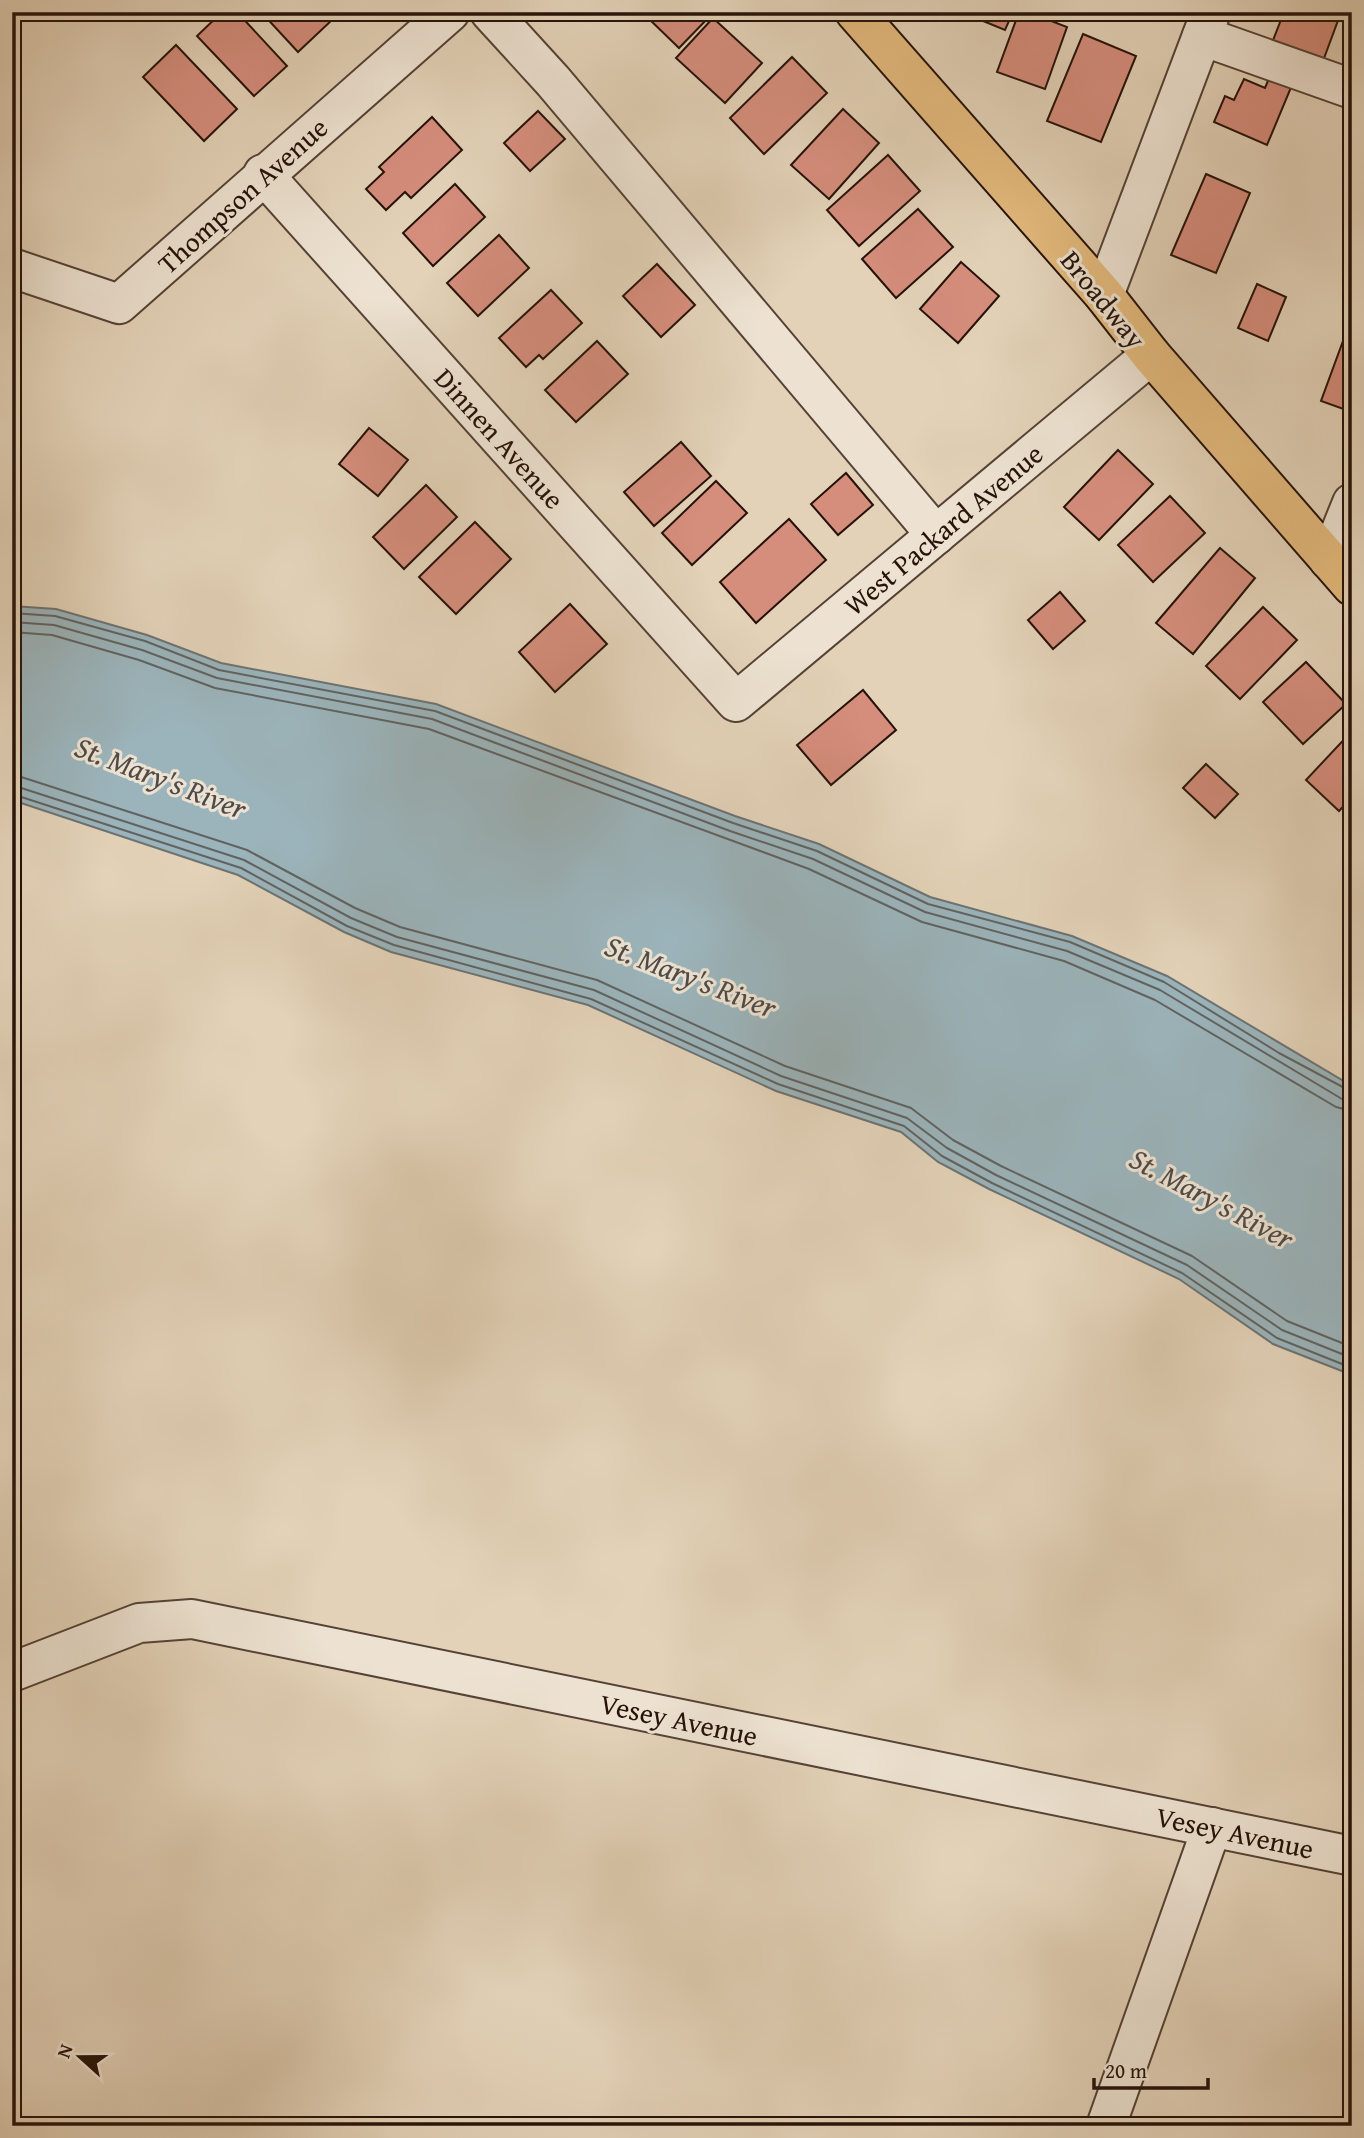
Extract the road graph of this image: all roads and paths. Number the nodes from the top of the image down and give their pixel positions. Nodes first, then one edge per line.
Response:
1 (490, 12) edge
2 (855, 12) edge
3 (436, 17) edge
4 (1206, 24) edge
5 (1352, 89) edge
6 (263, 174) junction
7 (12, 268) edge
8 (1104, 295) junction
9 (1150, 355) junction
10 (1352, 503) edge
11 (936, 535) junction
12 (1340, 573) edge
13 (736, 702) joint
14 (12, 1672) edge
15 (1212, 1827) junction
16 (1352, 1856) edge
17 (1106, 2126) edge

1 - 11 street
2 - 8 main road, Broadway
3 - 6 street, Thompson Avenue
4 - 5 street
4 - 8 street
6 - 7 street, Thompson Avenue
6 - 13 street, Dinnen Avenue
8 - 9 main road, Broadway
9 - 11 street, West Packard Avenue
9 - 12 main road, Broadway
10 - 12 street
11 - 13 street, West Packard Avenue
14 - 15 street, Vesey Avenue
15 - 16 street, Vesey Avenue
15 - 17 street

